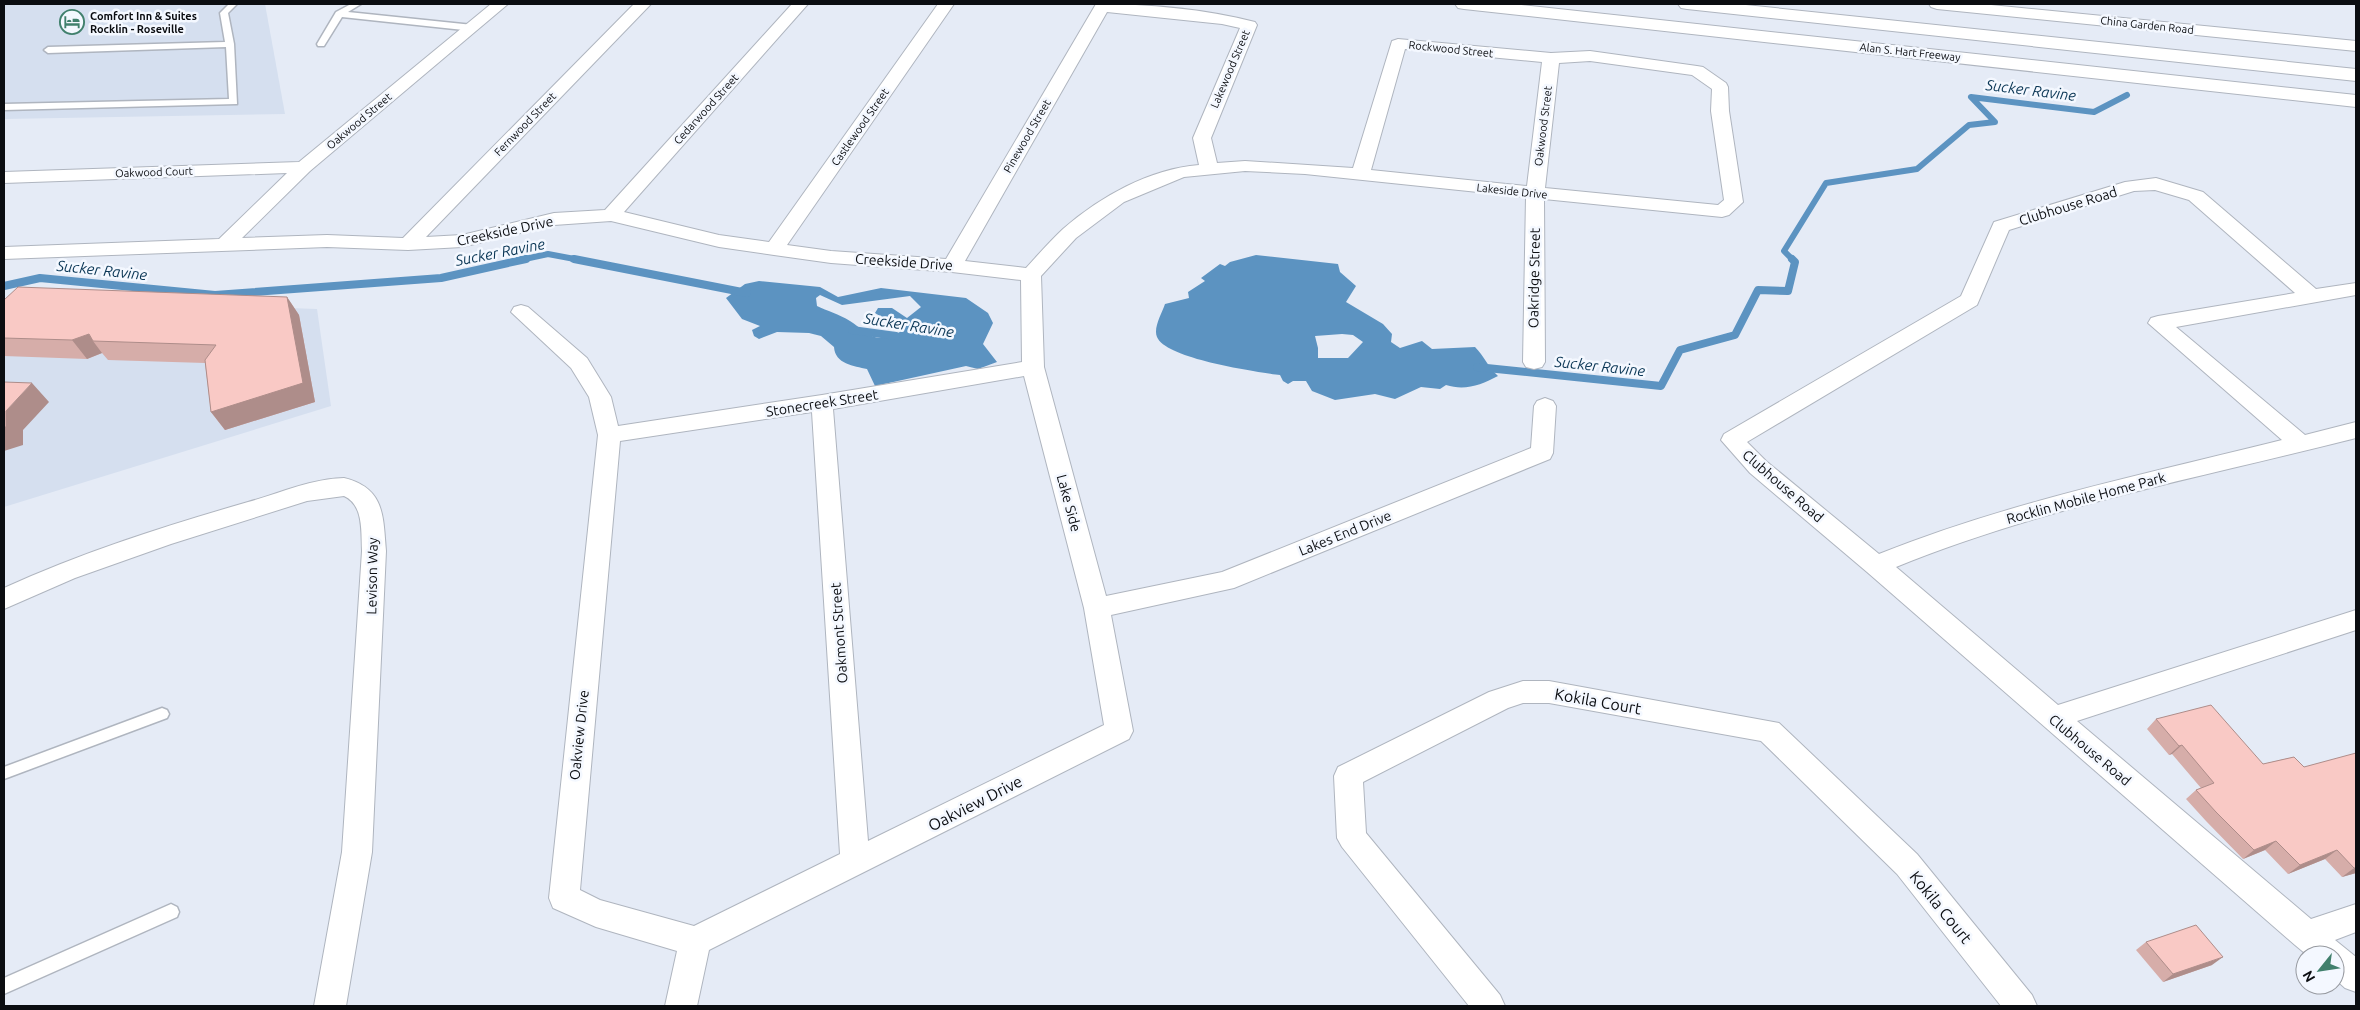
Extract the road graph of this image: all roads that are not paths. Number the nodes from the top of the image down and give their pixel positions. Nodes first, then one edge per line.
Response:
1 (233, 4) edge
2 (357, 4) edge
3 (500, 4) edge
4 (642, 4) edge
5 (800, 4) edge
6 (946, 4) edge
7 (1464, 4) edge
8 (1687, 4) edge
9 (1937, 4) edge
10 (1102, 7) joint
11 (339, 14) junction
12 (472, 28) junction
13 (230, 44) junction
14 (321, 44) dead end
15 (2356, 46) edge
16 (48, 50) dead end
17 (1551, 58) junction
18 (2356, 75) edge
19 (2356, 101) edge
20 (4, 107) edge
21 (304, 167) junction
22 (1209, 170) junction
23 (1360, 175) junction
24 (4, 177) edge
25 (1534, 193) junction
26 (611, 215) junction
27 (408, 244) junction
28 (224, 245) junction
29 (774, 250) junction
30 (4, 253) edge
31 (952, 266) junction
32 (1031, 276) junction
33 (2356, 289) edge
34 (2311, 296) junction
35 (521, 312) dead end
36 (1534, 362) dead end
37 (1033, 367) junction
38 (822, 404) junction
39 (1545, 406) dead end
40 (2356, 430) edge
41 (609, 434) junction
42 (2300, 443) junction
43 (1876, 565) junction
44 (4, 599) edge
45 (1097, 608) junction
46 (2356, 620) edge
47 (162, 714) dead end
48 (2052, 718) junction
49 (1119, 731) joint
50 (4, 773) edge
51 (856, 863) junction
52 (172, 912) dead end
53 (2356, 918) edge
54 (2306, 935) junction
55 (695, 941) junction
56 (2318, 945) edge
57 (2345, 968) edge
58 (2356, 977) edge
59 (4, 986) edge
60 (330, 1006) edge
61 (680, 1006) edge
62 (1489, 1006) edge
63 (2021, 1006) edge

1 - 13 lane
2 - 11 lane
3 - 12 street, Oakwood Street
4 - 27 street, Fernwood Street
5 - 26 street, Cedarwood Street
6 - 29 street, Castlewood Street
7 - 19 highway, Alan S. Hart Freeway
8 - 18 highway, Alan S. Hart Freeway
9 - 15 street, China Garden Road
10 - 22 street, Lakewood Street
10 - 31 street, Pinewood Street
11 - 12 lane
11 - 14 lane
12 - 21 street, Oakwood Street
13 - 16 lane
13 - 20 lane
17 - 23 street, Rockwood Street
17 - 25 street, Oakwood Street
17 - 25 street, Lakeside Drive
21 - 24 street, Oakwood Court
21 - 28 street, Oakwood Street
22 - 23 street, Lakeside Drive
22 - 32 street, Lakeside Drive
23 - 25 street, Lakeside Drive
25 - 36 street, Oakridge Street
26 - 27 street, Creekside Drive
26 - 29 street, Creekside Drive
27 - 28 street, Creekside Drive
28 - 30 street, Creekside Drive
29 - 31 street, Creekside Drive
31 - 32 street, Creekside Drive
32 - 37 street, Lake Side
33 - 34 street
34 - 42 street
34 - 43 street, Clubhouse Road
35 - 41 street
37 - 38 street, Stonecreek Street
37 - 45 street, Lake Side
38 - 41 street, Stonecreek Street
38 - 51 street, Oakmont Street
39 - 45 street, Lakes End Drive
40 - 42 street, Rocklin Mobile Home Park
41 - 55 street, Oakview Drive
42 - 43 street, Rocklin Mobile Home Park
43 - 48 street, Clubhouse Road
44 - 60 street, Levison Way
45 - 49 street, Lake Side
46 - 48 street
47 - 50 lane
48 - 54 street, Clubhouse Road
49 - 51 street, Oakview Drive
51 - 55 street, Oakview Drive
52 - 59 lane
53 - 54 street
54 - 56 street, Clubhouse Road
55 - 61 street
57 - 58 street
62 - 63 street, Kokila Court

